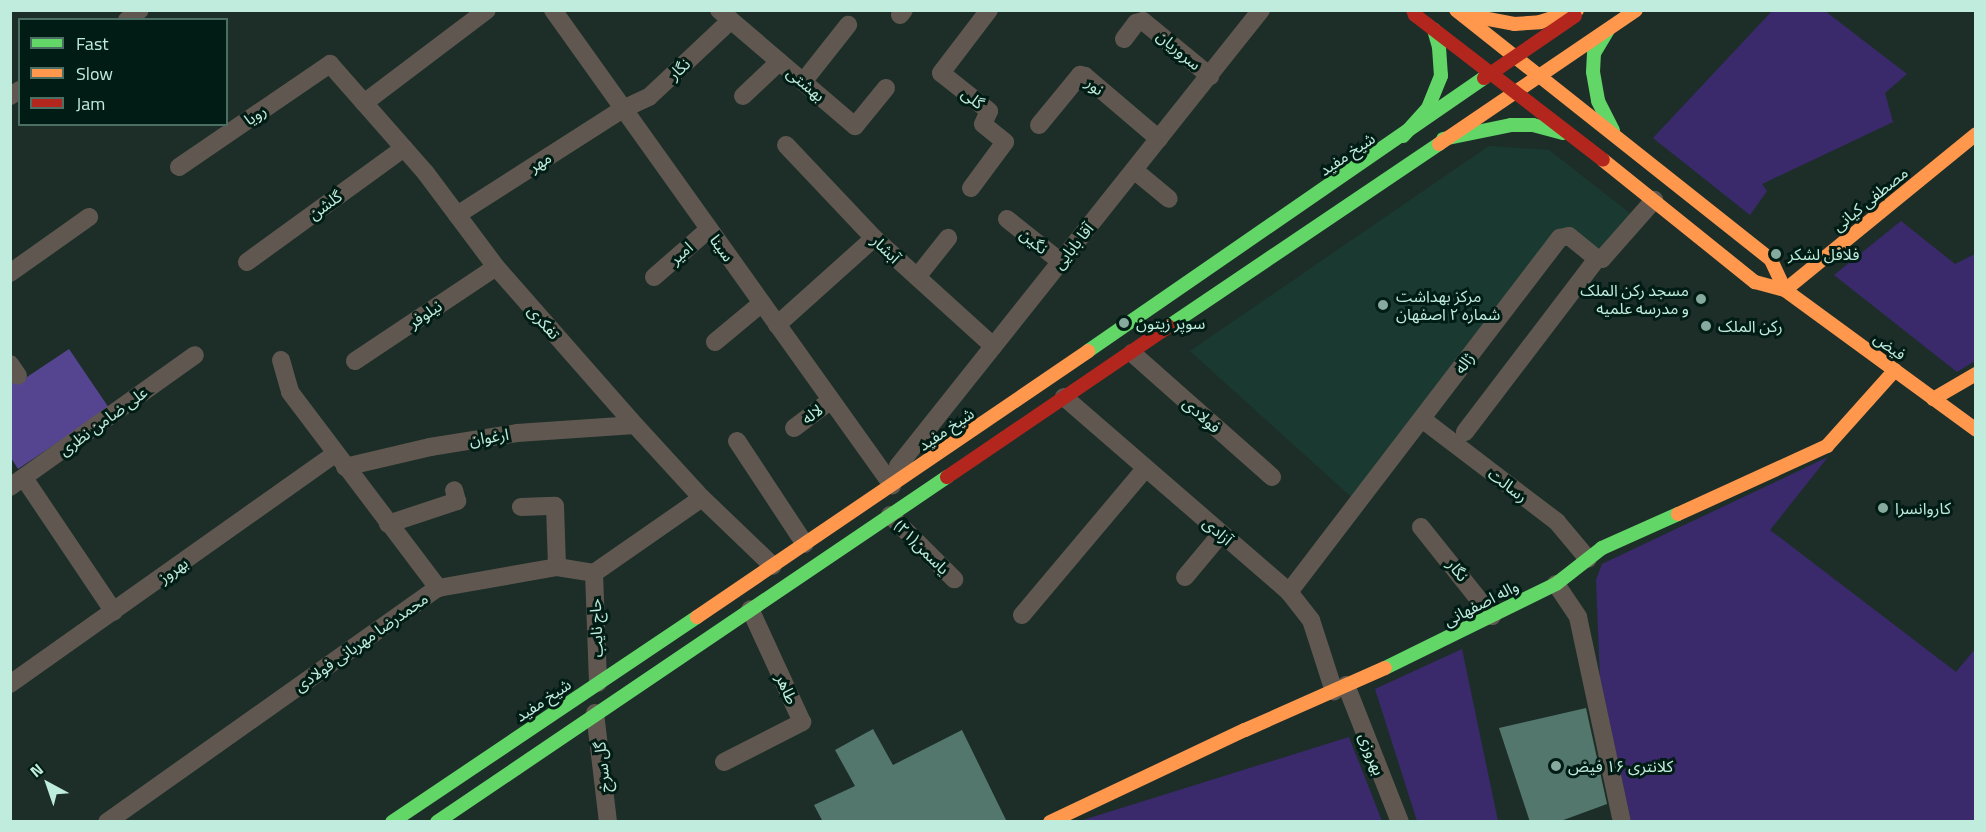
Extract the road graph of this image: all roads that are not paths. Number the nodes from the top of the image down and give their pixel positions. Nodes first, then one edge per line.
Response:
1 (487, 10) edge
2 (553, 10) edge
3 (989, 10) edge
4 (1261, 10) edge
5 (1413, 10) edge
6 (1577, 10) edge
7 (1582, 10) edge
8 (1636, 10) edge
9 (1459, 11) edge
10 (723, 13) edge
11 (848, 25) dead end
12 (1434, 30) junction
13 (1608, 30) junction
14 (1124, 39) dead end
15 (1514, 56) junction
16 (779, 62) junction
17 (330, 64) joint
18 (1489, 74) junction
19 (1540, 75) junction
20 (1210, 76) junction
21 (803, 82) junction
22 (886, 88) dead end
23 (1514, 93) junction
24 (743, 96) dead end
25 (364, 103) junction
26 (622, 109) junction
27 (1039, 125) dead end
28 (1615, 134) junction
29 (1976, 134) edge
30 (1572, 135) junction
31 (1402, 136) junction
32 (1159, 139) junction
33 (1443, 139) junction
34 (786, 145) dead end
35 (404, 148) junction
36 (179, 166) dead end
37 (1134, 170) junction
38 (971, 188) dead end
39 (1169, 199) dead end
40 (1654, 200) junction
41 (457, 215) junction
42 (89, 217) dead end
43 (1007, 219) dead end
44 (709, 229) junction
45 (874, 238) junction
46 (948, 238) dead end
47 (1597, 259) junction
48 (1221, 260) junction
49 (247, 262) dead end
50 (1060, 262) junction
51 (496, 267) junction
52 (10, 273) edge
53 (654, 277) dead end
54 (916, 277) junction
55 (1238, 280) junction
56 (1183, 287) junction
57 (1785, 290) junction
58 (762, 303) junction
59 (1198, 308) junction
60 (777, 325) junction
61 (715, 342) dead end
62 (993, 346) junction
63 (1132, 353) junction
64 (195, 355) dead end
65 (281, 360) dead end
66 (355, 361) dead end
67 (1894, 370) junction
68 (1976, 375) edge
69 (1064, 397) junction
70 (1934, 399) junction
71 (831, 400) junction
72 (1422, 419) junction
73 (635, 425) junction
74 (794, 428) dead end
75 (1976, 430) edge
76 (1465, 432) dead end
77 (737, 441) dead end
78 (340, 460) junction
79 (1146, 468) junction
80 (1272, 477) dead end
81 (17, 482) edge
82 (892, 485) junction
83 (454, 490) dead end
84 (702, 498) junction
85 (521, 507) dead end
86 (890, 515) junction
87 (388, 524) junction
88 (1421, 527) dead end
89 (1221, 534) junction
90 (805, 544) junction
91 (1588, 560) junction
92 (773, 566) junction
93 (557, 567) junction
94 (594, 573) junction
95 (1185, 578) dead end
96 (954, 579) dead end
97 (1556, 584) junction
98 (438, 588) junction
99 (1289, 592) junction
100 (750, 609) junction
101 (114, 612) junction
102 (1022, 615) dead end
103 (1492, 616) junction
104 (597, 683) junction
105 (10, 684) edge
106 (1340, 688) junction
107 (596, 712) junction
108 (724, 762) dead end
109 (106, 822) edge
110 (392, 822) edge
111 (437, 822) edge
112 (608, 822) edge
113 (1050, 822) edge
114 (1400, 822) edge
115 (1622, 822) edge

1 - 25 street
2 - 26 street, سینا
3 - 38 street, گلی
4 - 20 street, آقا بابایی
5 - 12 main road
6 - 9 main road
7 - 15 main road, شیخ مفید
8 - 13 main road
9 - 15 main road
10 - 16 street, بهشتی
10 - 26 street, نگار
11 - 21 street
12 - 18 main road
12 - 31 main road
13 - 19 main road
13 - 28 main road
14 - 20 street, سروریان
15 - 18 main road, شیخ مفید
15 - 19 main road
16 - 21 street, بهشتی
16 - 24 street
17 - 25 street, تفکری
17 - 36 street, رویا
18 - 23 main road
18 - 31 main road, شیخ مفید
19 - 23 main road
19 - 28 main road
20 - 32 street, آقا بابایی
21 - 22 street, بهشتی
23 - 30 main road
23 - 33 main road
25 - 35 street, تفکری
26 - 41 street, مهر
26 - 44 street, سینا
27 - 32 street, نور
28 - 57 main road
29 - 57 main road, مصطفی کیانی
30 - 33 main road
30 - 40 main road
31 - 48 main road, شیخ مفید
32 - 37 street, آقا بابایی
33 - 55 main road
34 - 45 street, آبشار
35 - 41 street, تفکری
35 - 49 street, گلشن
37 - 39 street
37 - 50 street, آقا بابایی
40 - 47 street
40 - 57 main road
41 - 51 street, تفکری
42 - 52 street
43 - 50 street, نگین
44 - 53 street, امیر
44 - 58 street, سینا
45 - 54 street, آبشار
45 - 60 street
46 - 54 street
47 - 72 street, ژاله
47 - 76 street
48 - 55 main road
48 - 56 main road, شیخ مفید
50 - 62 street, آقا بابایی
51 - 66 street, نیلوفر
51 - 73 street, تفکری
54 - 62 street, آبشار
55 - 59 main road
56 - 59 main road
56 - 82 main road, شیخ مفید
57 - 67 main road, فیض
58 - 60 street, سینا
58 - 61 street
59 - 63 main road
60 - 71 street, سینا
62 - 82 street, آقا بابایی
63 - 69 main road
63 - 80 street, فولادی
64 - 81 street, علی ضامن نظری
65 - 78 street
67 - 70 main road, فیض
67 - 91 main road, واله اصفهانی
68 - 70 main road
69 - 79 street, آزادی
69 - 86 main road
70 - 75 main road, فیض
71 - 74 street, لاله
71 - 82 street, سینا
72 - 91 street, رسالت
72 - 99 street, ژاله
73 - 78 street, ارغوان
73 - 84 street, تفکری
77 - 90 street
78 - 87 street
78 - 101 street, بهروز
79 - 89 street, آزادی
79 - 102 street
81 - 101 street
82 - 90 main road, شیخ مفید
83 - 87 street
84 - 92 street, تفکری
84 - 94 street
85 - 93 street
86 - 96 street, یاسمن(۲۱)
86 - 100 main road
87 - 98 street
88 - 103 street, نگار
89 - 95 street
89 - 99 street, آزادی
90 - 92 main road, شیخ مفید
91 - 97 main road, واله اصفهانی
92 - 104 main road, شیخ مفید
93 - 94 street, محمدرضا مهربانی فولادی
93 - 98 street, محمدرضا مهربانی فولادی
94 - 104 street, حاج نایب
97 - 103 main road, واله اصفهانی
97 - 115 street
98 - 109 street, محمدرضا مهربانی فولادی
99 - 106 street, آزادی
100 - 107 main road
100 - 108 street, طاهر
101 - 105 street, بهروز
103 - 106 main road, واله اصفهانی
104 - 110 main road, شیخ مفید
106 - 113 main road, واله اصفهانی
106 - 114 street, بهروزی
107 - 111 main road
107 - 112 street, گل سرخ

